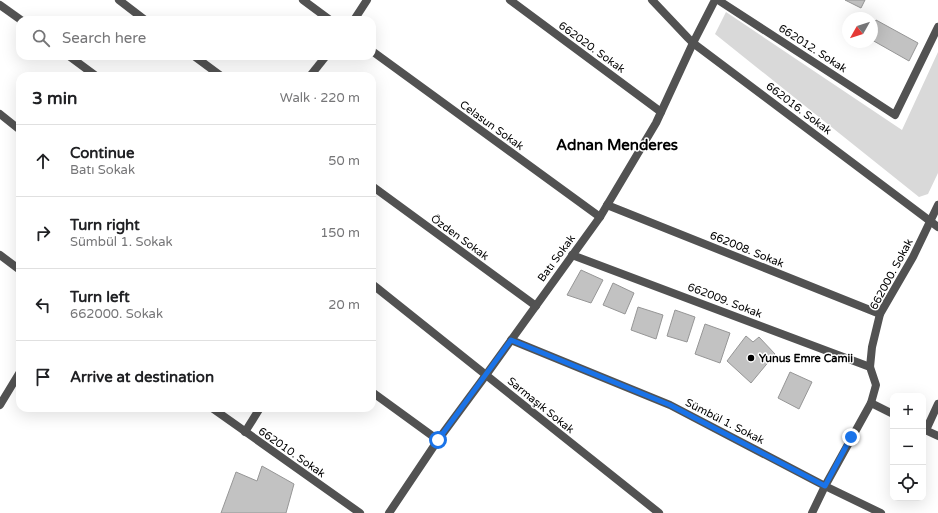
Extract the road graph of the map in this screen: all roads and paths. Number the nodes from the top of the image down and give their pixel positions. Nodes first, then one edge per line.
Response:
1 (119, 0) edge
2 (303, 0) edge
3 (368, 0) edge
4 (510, 0) edge
5 (652, 0) edge
6 (716, 0) edge
7 (0, 5) edge
8 (16, 16) edge
9 (140, 16) edge
10 (325, 16) edge
11 (357, 16) edge
12 (938, 27) edge
13 (693, 43) junction
14 (376, 54) edge
15 (74, 60) edge
16 (199, 60) edge
17 (323, 60) edge
18 (91, 72) edge
19 (216, 72) edge
20 (313, 72) edge
21 (661, 112) junction
22 (0, 114) edge
23 (16, 127) edge
24 (376, 189) edge
25 (607, 205) junction
26 (938, 205) edge
27 (600, 217) junction
28 (930, 222) junction
29 (938, 227) edge
30 (572, 254) junction
31 (0, 255) edge
32 (16, 267) edge
33 (376, 287) edge
34 (536, 306) junction
35 (880, 314) junction
36 (511, 340) junction
37 (870, 367) junction
38 (486, 375) junction
39 (16, 379) edge
40 (376, 395) edge
41 (871, 402) junction
42 (938, 404) edge
43 (0, 405) edge
44 (218, 412) edge
45 (258, 412) edge
46 (890, 412) edge
47 (925, 429) edge
48 (926, 431) edge
49 (245, 432) junction
50 (938, 436) edge
51 (438, 440) junction
52 (825, 486) junction
53 (360, 513) edge
54 (389, 513) edge
55 (660, 513) edge
56 (812, 513) edge
57 (881, 513) edge

1 - 9 street
2 - 10 street
3 - 11 street
4 - 21 street, 662020. Sokak
5 - 13 street, 662016. Sokak
6 - 12 street, 662012. Sokak
6 - 13 street, Batı Sokak
7 - 8 street
13 - 21 street, Batı Sokak
13 - 28 street, 662016. Sokak
14 - 27 street, Celasun Sokak
15 - 18 street
16 - 19 street
17 - 20 street
21 - 25 street, Batı Sokak
22 - 23 street
24 - 34 street, Özden Sokak
25 - 27 street, Batı Sokak
25 - 35 street, 662008. Sokak
26 - 28 street, 662000. Sokak
27 - 30 street, Batı Sokak
28 - 29 street, 662016. Sokak
28 - 35 street, 662000. Sokak
30 - 34 street, Batı Sokak
30 - 37 street, 662009. Sokak
31 - 32 street
33 - 38 street, Sarmaşık Sokak
34 - 36 street, Batı Sokak
35 - 37 street, 662000. Sokak
36 - 38 street, Batı Sokak
36 - 52 street, Sümbül 1. Sokak
37 - 41 street, 662000. Sokak
38 - 51 street, Batı Sokak
38 - 55 street, Sarmaşık Sokak
39 - 43 street
40 - 51 street
41 - 46 street
41 - 52 street, 662000. Sokak
42 - 47 street
44 - 49 street, 662010. Sokak
45 - 49 street
48 - 50 street
49 - 53 street, 662010. Sokak
51 - 54 street, Batı Sokak
52 - 56 street, 662000. Sokak
52 - 57 street, Sümbül 1. Sokak

